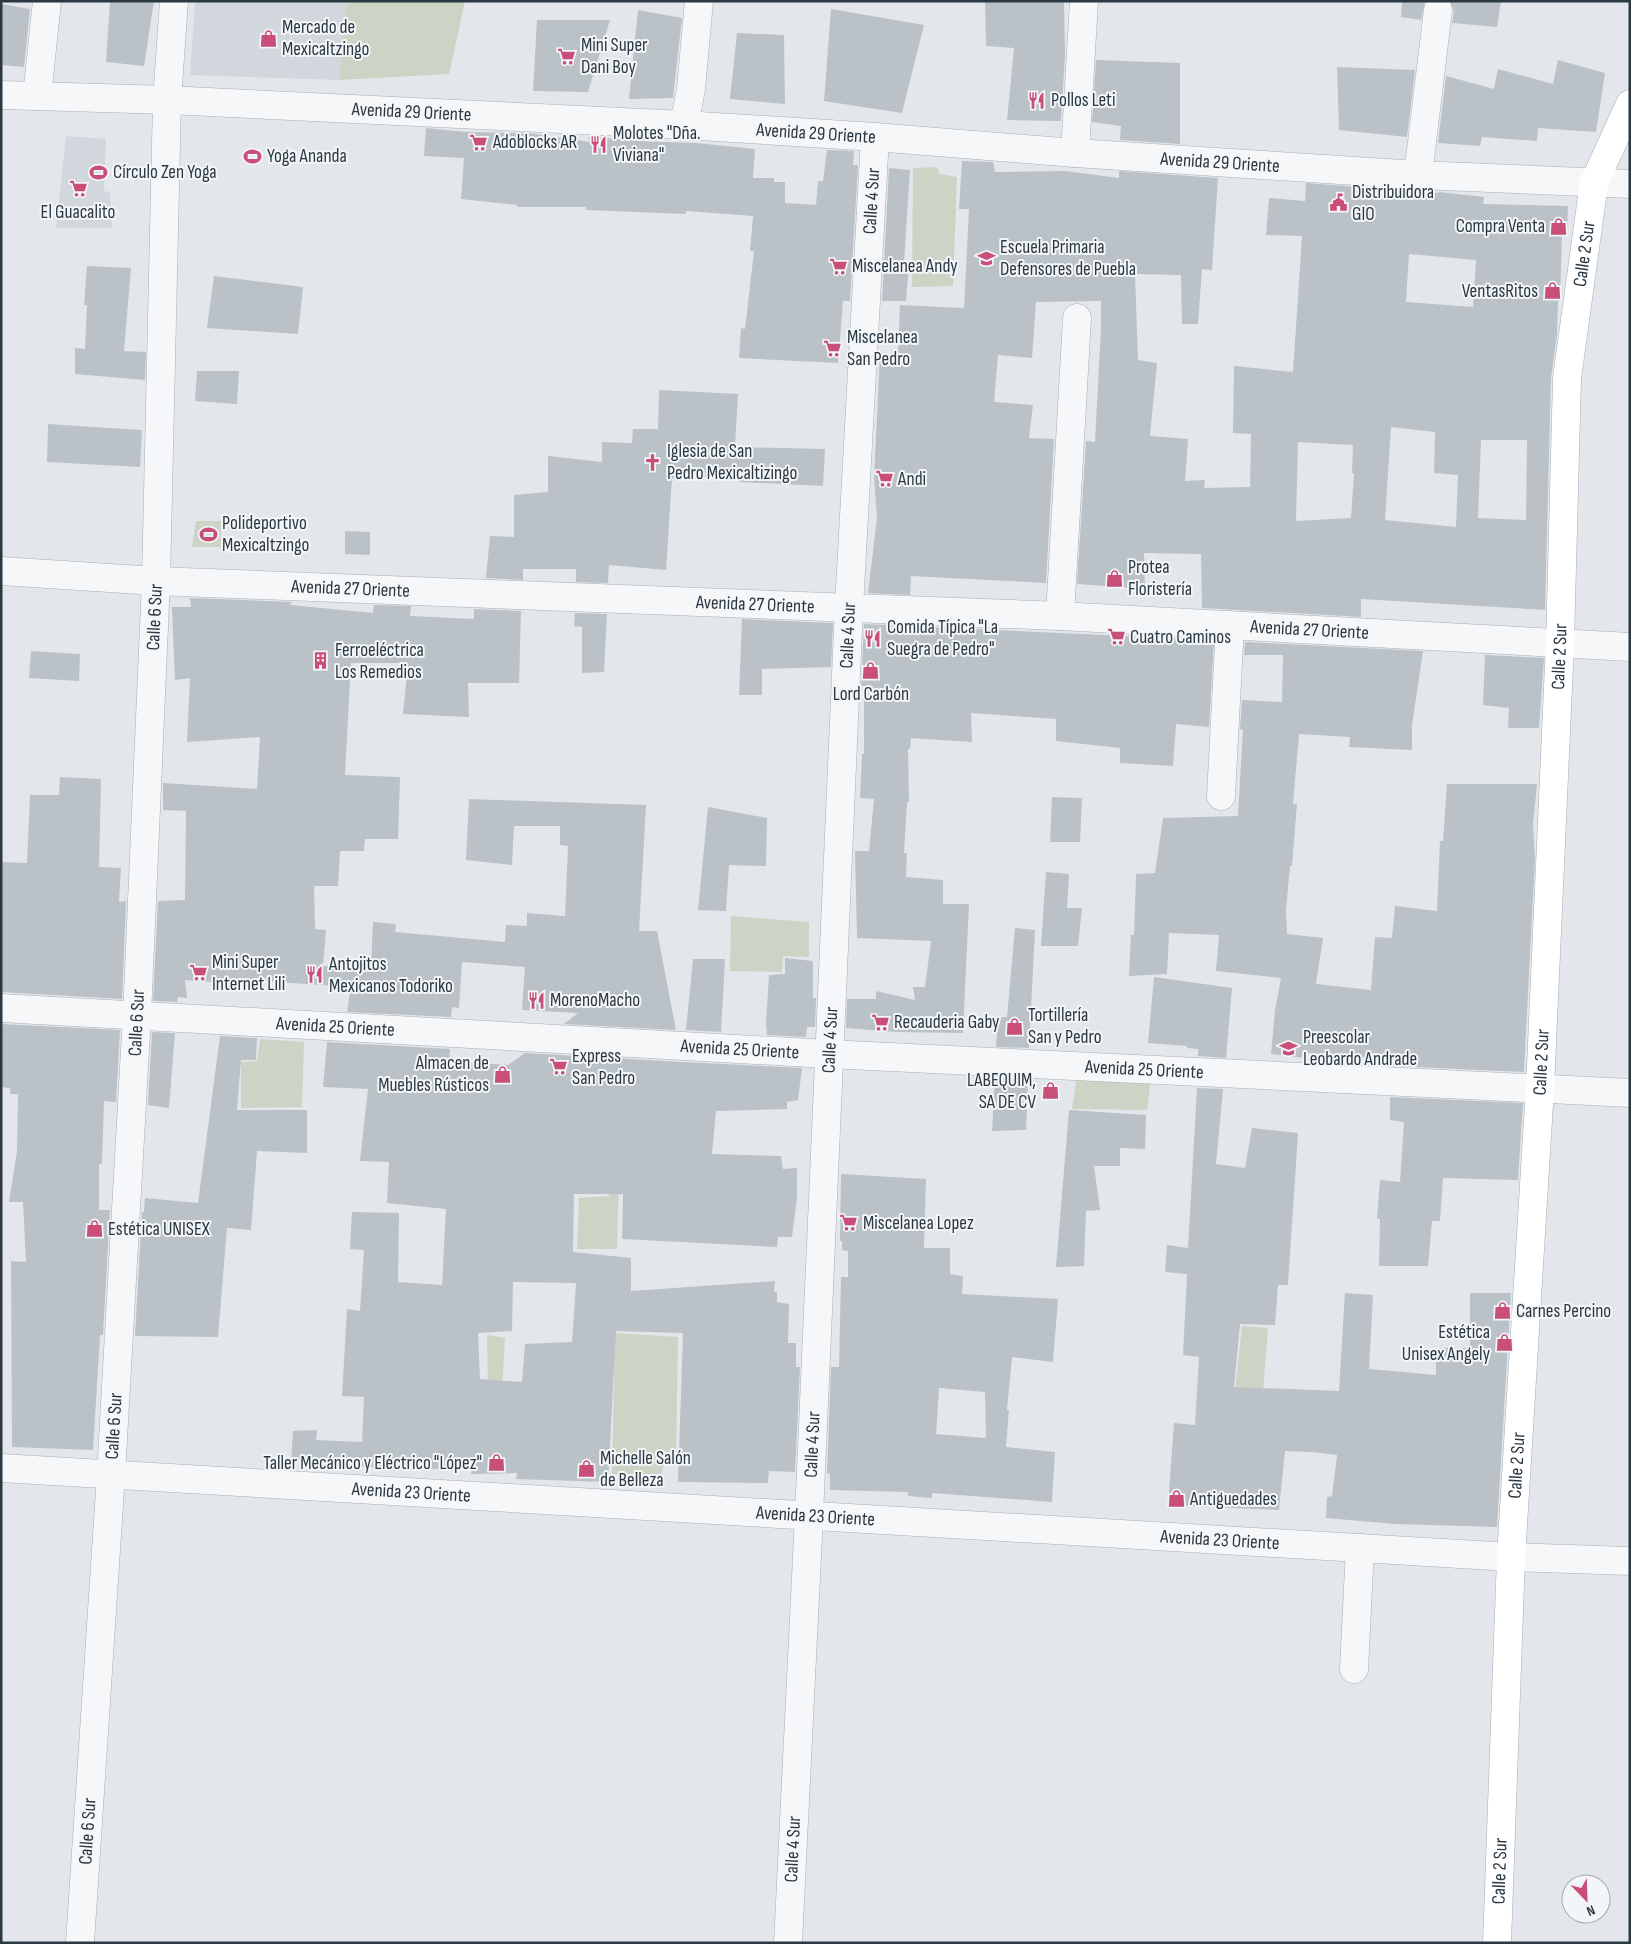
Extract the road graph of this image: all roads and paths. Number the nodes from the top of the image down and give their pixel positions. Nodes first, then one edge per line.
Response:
1 (47, 1) edge
2 (174, 1) edge
3 (699, 1) edge
4 (1084, 1) edge
5 (1438, 10) dead end
6 (1, 95) edge
7 (37, 96) junction
8 (167, 100) junction
9 (1630, 104) edge
10 (684, 125) junction
11 (876, 137) junction
12 (1076, 153) junction
13 (1418, 174) junction
14 (1594, 183) junction
15 (1630, 184) edge
16 (1077, 318) dead end
17 (1, 571) edge
18 (156, 581) junction
19 (849, 607) junction
20 (1060, 616) junction
21 (1230, 625) junction
22 (1560, 643) junction
23 (1630, 647) edge
24 (1221, 796) dead end
25 (1, 1008) edge
26 (137, 1015) junction
27 (828, 1054) junction
28 (1540, 1088) junction
29 (1630, 1093) edge
30 (1, 1468) edge
31 (111, 1476) junction
32 (809, 1516) junction
33 (1360, 1548) junction
34 (1511, 1558) junction
35 (1630, 1561) edge
36 (1354, 1669) dead end
37 (80, 1943) edge
38 (788, 1943) edge
39 (1497, 1943) edge

1 - 7 street
2 - 8 street, Calle 6 Sur
3 - 10 street
4 - 12 street
5 - 13 street
6 - 7 street, Avenida 29 Oriente
7 - 8 street, Avenida 29 Oriente
8 - 10 street, Avenida 29 Oriente
8 - 18 street, Calle 6 Sur
9 - 14 main road, Calle 2 Sur
10 - 11 street, Avenida 29 Oriente
11 - 12 street, Avenida 29 Oriente
11 - 19 street, Calle 4 Sur
12 - 13 street, Avenida 29 Oriente
13 - 14 street, Avenida 29 Oriente
14 - 15 street, Avenida 29 Oriente
14 - 22 main road, Calle 2 Sur
16 - 20 street
17 - 18 street, Avenida 27 Oriente
18 - 19 street, Avenida 27 Oriente
18 - 26 street, Calle 6 Sur
19 - 20 street, Avenida 27 Oriente
19 - 27 street, Calle 4 Sur
20 - 21 street, Avenida 27 Oriente
21 - 22 street, Avenida 27 Oriente
21 - 24 street
22 - 23 street, Avenida 27 Oriente
22 - 28 main road, Calle 2 Sur
25 - 26 street, Avenida 25 Oriente
26 - 27 street, Avenida 25 Oriente
26 - 31 street, Calle 6 Sur
27 - 28 street, Avenida 25 Oriente
27 - 32 street, Calle 4 Sur
28 - 29 street, Avenida 25 Oriente
28 - 34 main road, Calle 2 Sur
30 - 31 street, Avenida 23 Oriente
31 - 32 street, Avenida 23 Oriente
31 - 37 street, Calle 6 Sur
32 - 33 street, Avenida 23 Oriente
32 - 38 street, Calle 4 Sur
33 - 34 street, Avenida 23 Oriente
33 - 36 street
34 - 35 street, Avenida 23 Oriente
34 - 39 main road, Calle 2 Sur

